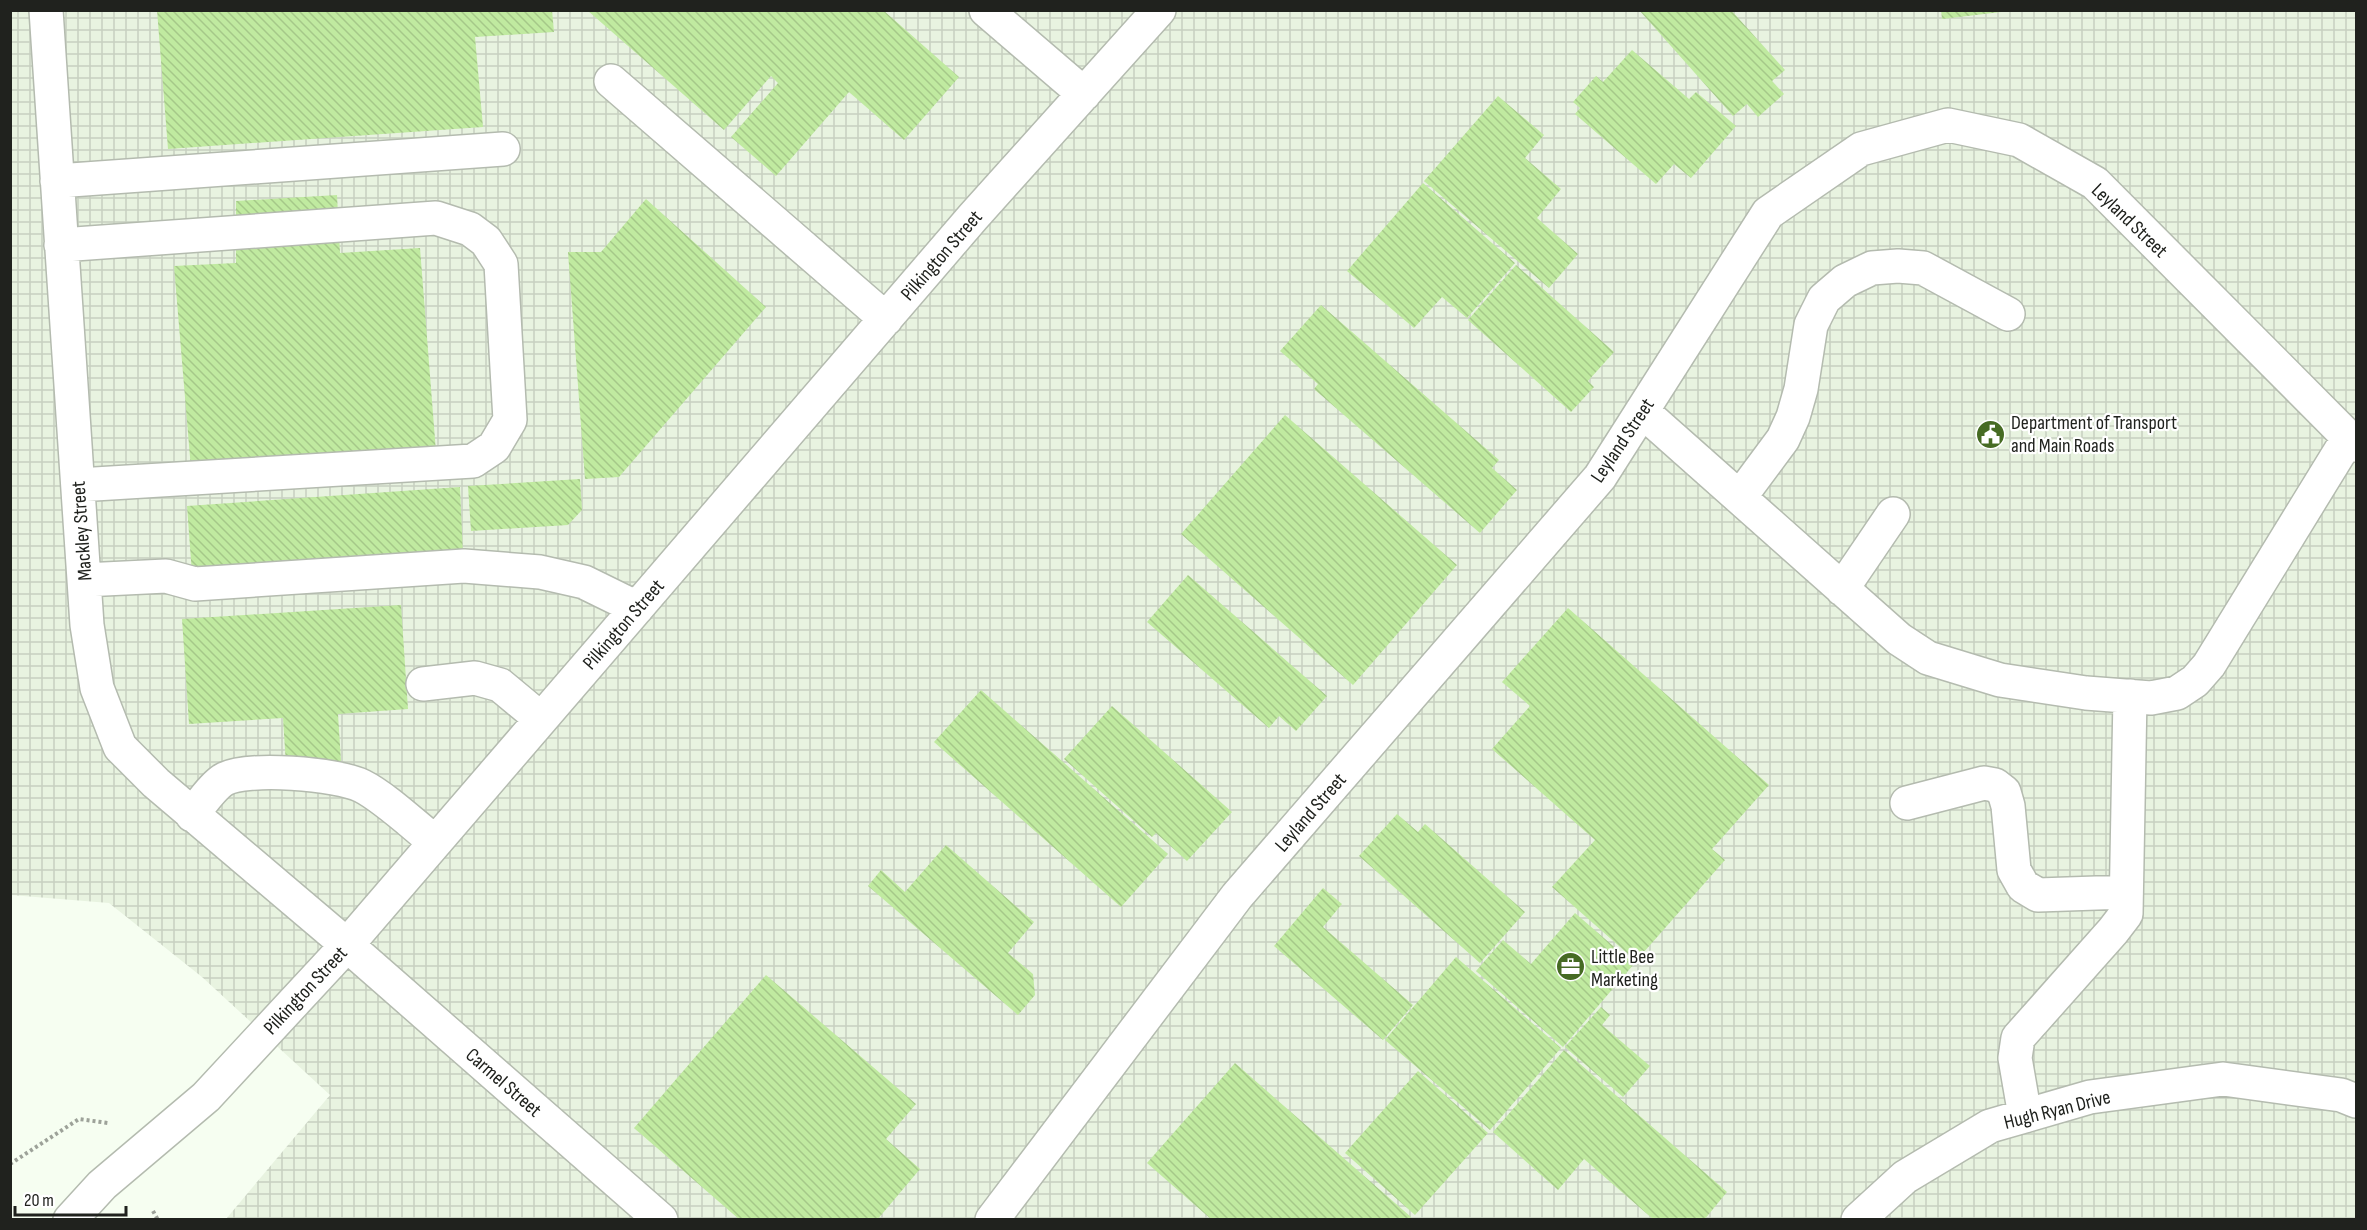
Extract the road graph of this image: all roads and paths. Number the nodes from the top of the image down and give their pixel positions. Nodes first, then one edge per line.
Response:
1 (46, 10) edge
2 (986, 10) edge
3 (1159, 10) edge
4 (611, 81) dead end
5 (1084, 94) junction
6 (502, 149) dead end
7 (57, 181) junction
8 (61, 245) junction
9 (2008, 315) dead end
10 (886, 319) junction
11 (1642, 411) junction
12 (2353, 441) edge
13 (78, 485) junction
14 (1740, 497) junction
15 (1893, 514) dead end
16 (84, 580) junction
17 (1842, 589) junction
18 (637, 608) junction
19 (423, 684) dead end
20 (2130, 696) junction
21 (541, 719) junction
22 (1907, 803) dead end
23 (192, 815) junction
24 (435, 842) junction
25 (2126, 892) junction
26 (347, 945) junction
27 (2356, 1101) edge
28 (2025, 1116) junction
29 (108, 1123) dead end
30 (10, 1164) edge
31 (153, 1211) dead end
32 (70, 1220) edge
33 (158, 1220) edge
34 (661, 1220) edge
35 (992, 1220) edge
36 (1858, 1220) edge

1 - 7 street, Mackley Street
2 - 5 street
3 - 5 street, Pilkington Street
4 - 10 street
5 - 10 street, Pilkington Street
6 - 7 street
7 - 8 street, Mackley Street
8 - 13 street, Mackley Street
8 - 13 street
9 - 14 street
10 - 18 street, Pilkington Street
11 - 12 street, Leyland Street
11 - 14 street
11 - 35 street, Leyland Street
12 - 20 street
13 - 16 street, Mackley Street
14 - 17 street
15 - 17 street
16 - 18 street
16 - 23 street, Mackley Street
17 - 20 street
18 - 21 street, Pilkington Street
19 - 21 street
20 - 25 street
21 - 24 street, Pilkington Street
22 - 25 street
23 - 24 street
23 - 26 street, Mackley Street
24 - 26 street, Pilkington Street
25 - 28 street
26 - 32 street, Pilkington Street
26 - 34 street, Carmel Street
27 - 28 street, Hugh Ryan Drive
28 - 36 street, Hugh Ryan Drive
29 - 30 path
31 - 33 path

